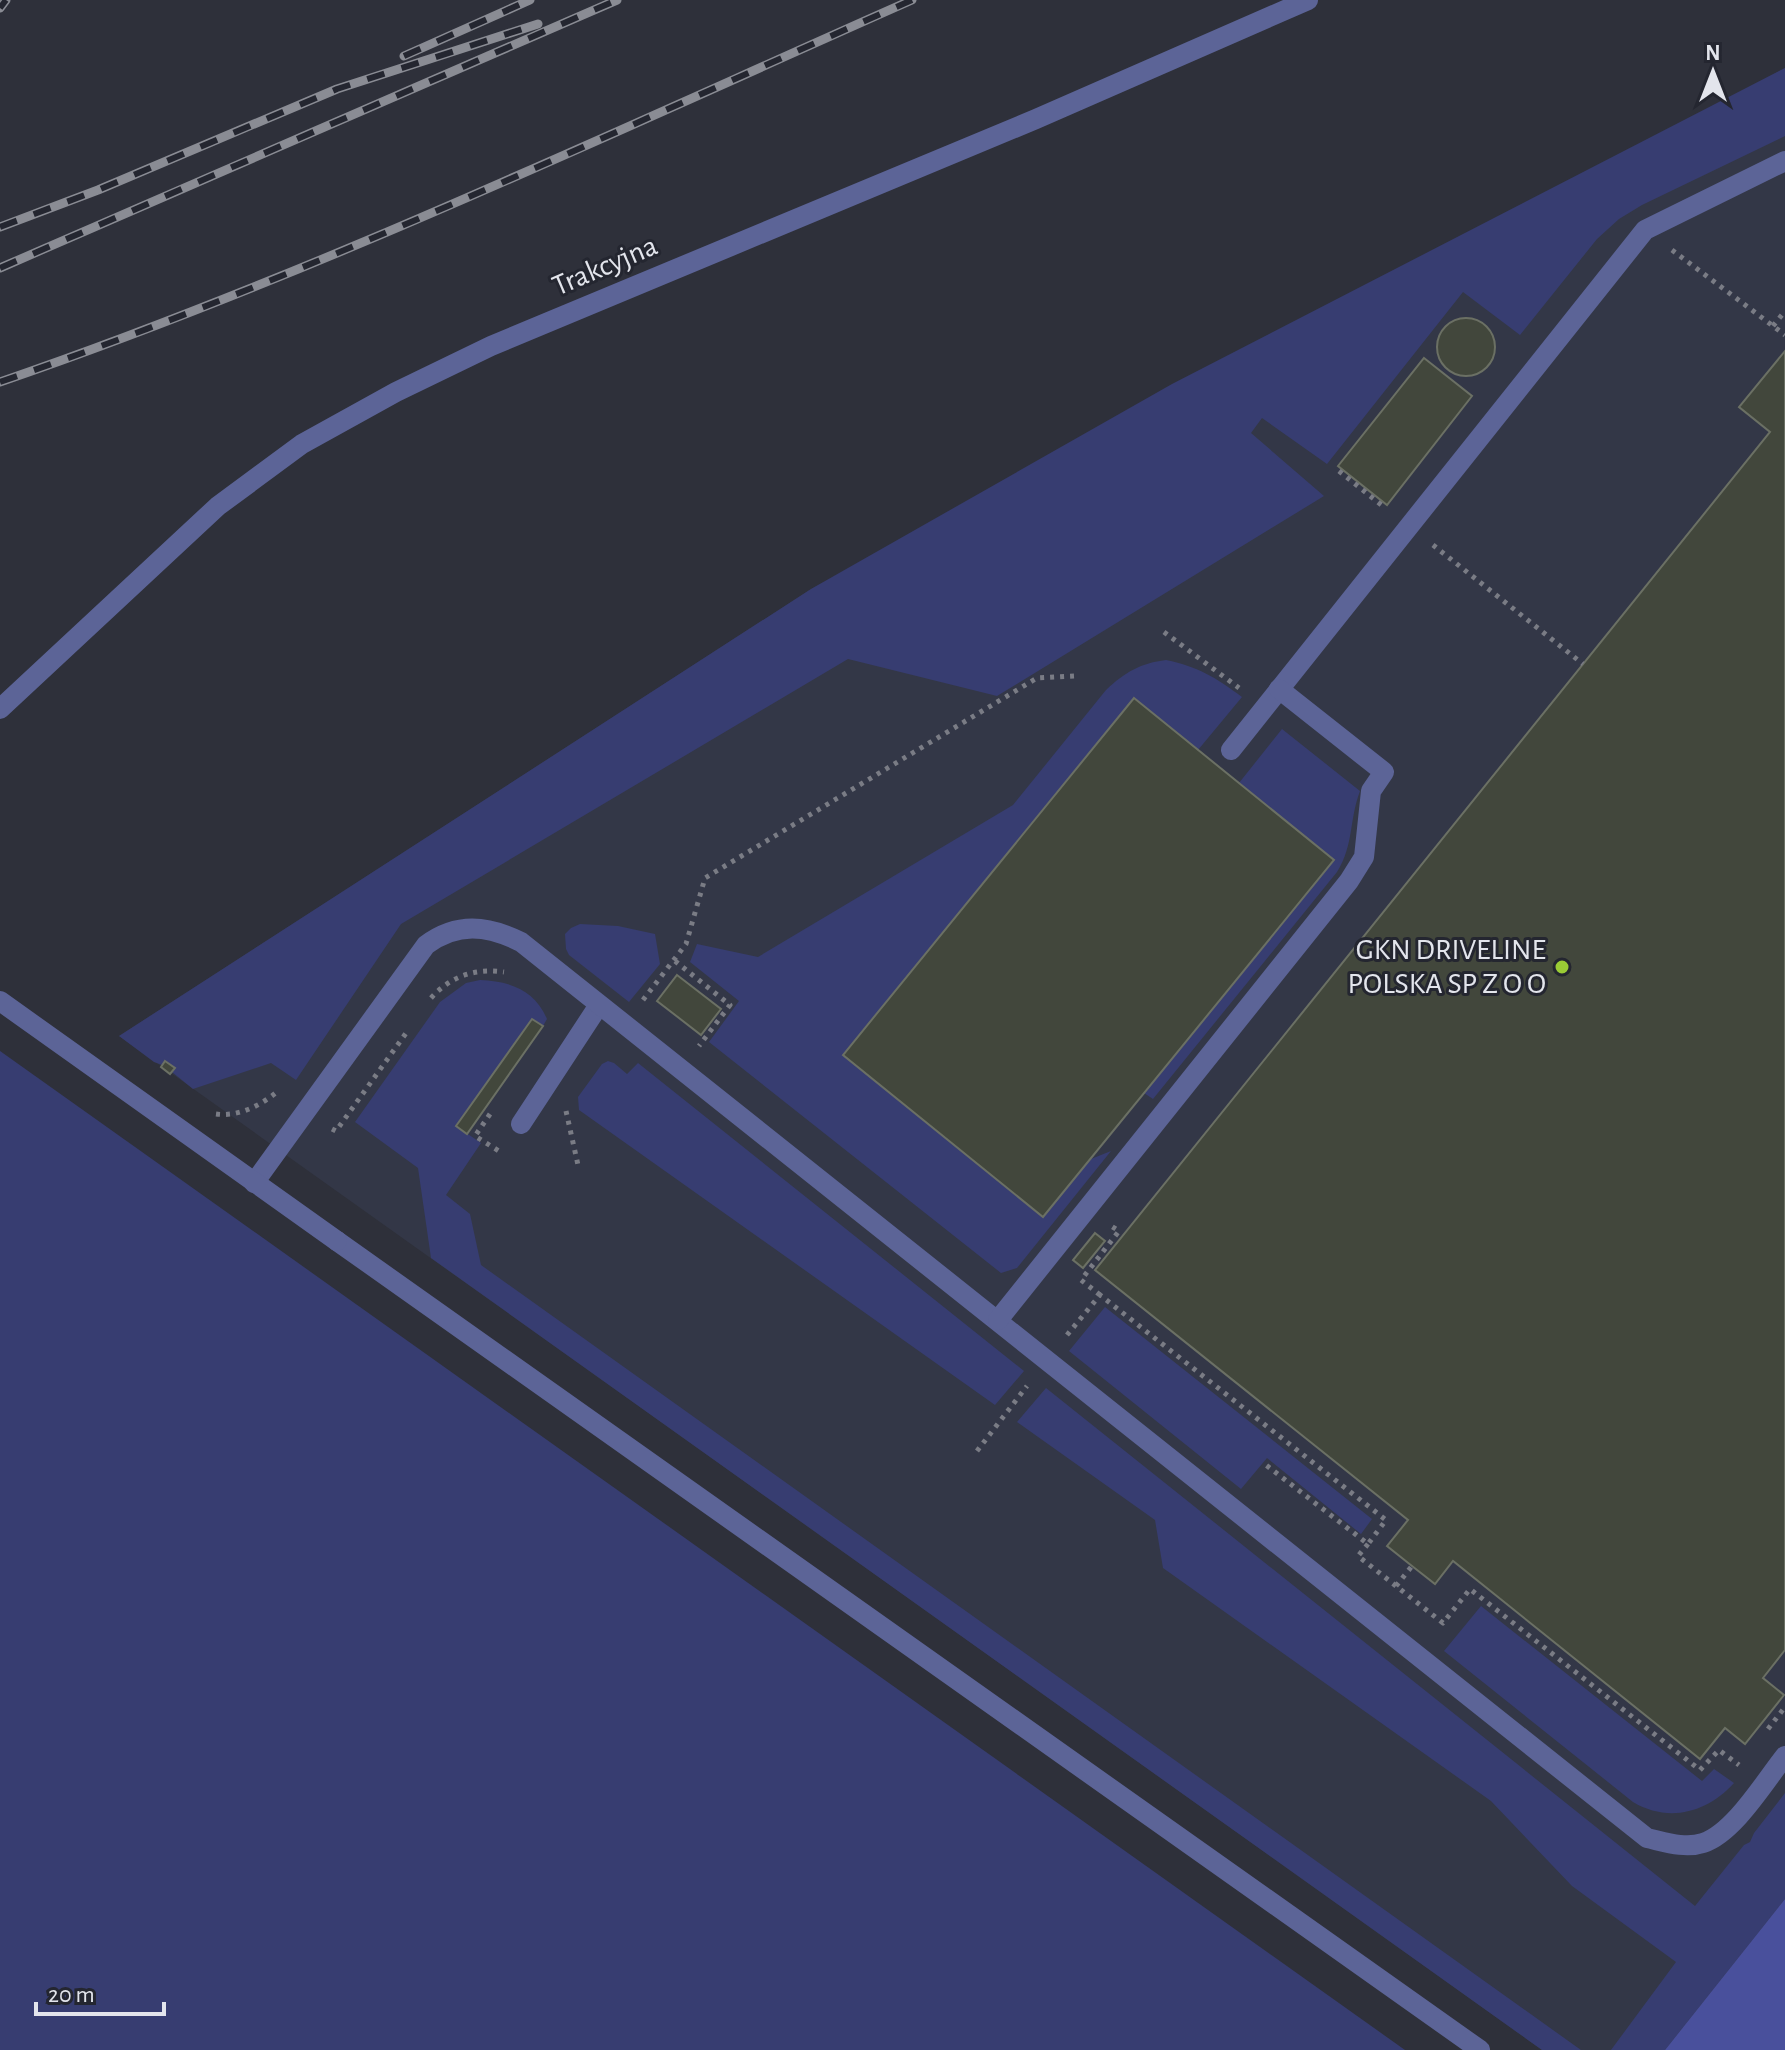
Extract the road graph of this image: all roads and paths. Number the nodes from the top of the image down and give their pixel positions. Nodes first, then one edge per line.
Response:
1 (1308, 0) edge
2 (1785, 161) edge
3 (1785, 311) edge
4 (1773, 326) dead end
5 (1339, 471) dead end
6 (1410, 527) junction
7 (1583, 664) dead end
8 (1074, 676) dead end
9 (1279, 689) junction
10 (0, 709) edge
11 (1231, 750) dead end
12 (675, 961) junction
13 (0, 1001) edge
14 (599, 1005) junction
15 (650, 1007) dead end
16 (689, 1038) dead end
17 (699, 1046) junction
18 (711, 1056) dead end
19 (565, 1107) dead end
20 (521, 1124) dead end
21 (578, 1165) dead end
22 (254, 1183) junction
23 (1017, 1299) junction
24 (998, 1320) junction
25 (1048, 1361) junction
26 (977, 1451) dead end
27 (1266, 1465) dead end
28 (1368, 1544) junction
29 (1412, 1566) dead end
30 (1396, 1586) junction
31 (1785, 1707) edge
32 (1767, 1731) dead end
33 (1748, 1754) dead end
34 (1785, 1756) edge
35 (1480, 2050) edge

1 - 10 street, Trakcyjna
2 - 6 street
3 - 4 path
5 - 6 path
6 - 7 path
6 - 9 street
8 - 12 path
9 - 11 street
9 - 23 street
12 - 15 path
12 - 17 path
13 - 22 street
14 - 20 street
14 - 22 street
14 - 24 street
16 - 17 path
17 - 18 path
19 - 21 path
22 - 35 street
23 - 24 street
23 - 28 path
24 - 25 street
25 - 26 path
25 - 34 street
27 - 28 path
28 - 30 path
29 - 30 path
30 - 33 path
31 - 32 path

